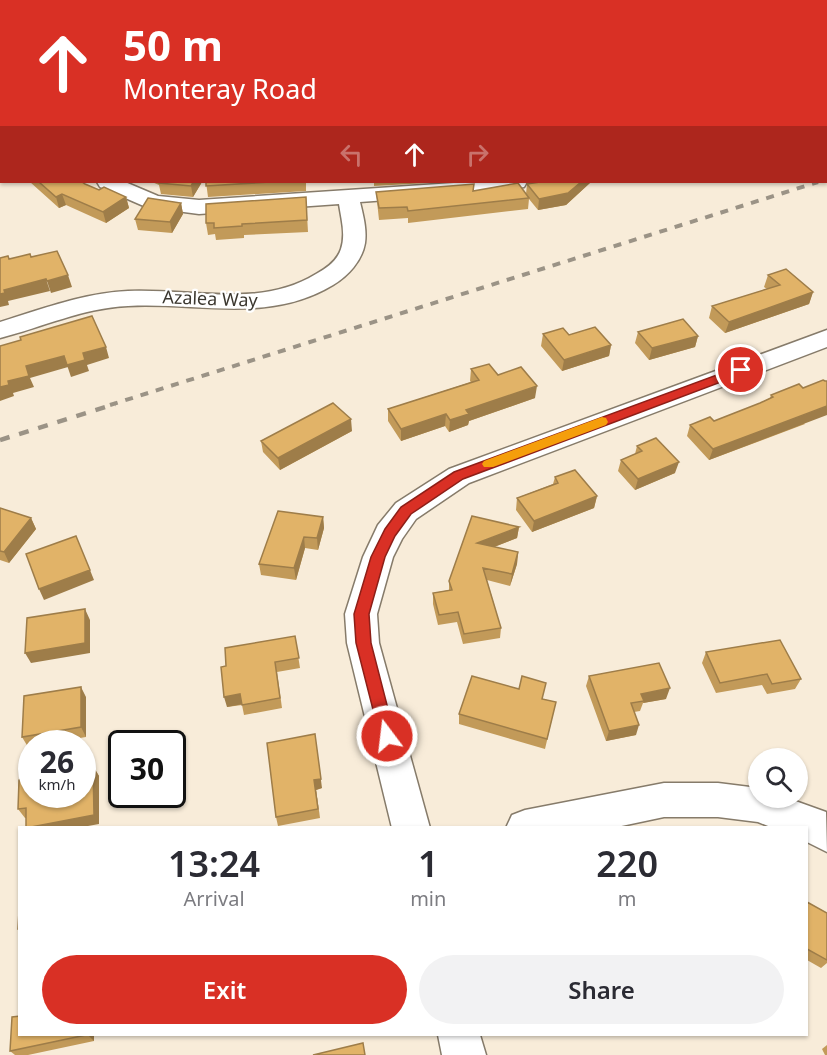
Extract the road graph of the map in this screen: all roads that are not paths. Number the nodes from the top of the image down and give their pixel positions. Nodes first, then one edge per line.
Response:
1 (110, 183) edge
2 (511, 183) edge
3 (349, 196) junction
4 (0, 330) edge
5 (827, 338) edge
6 (410, 826) edge
7 (535, 826) edge
8 (820, 830) edge
9 (459, 1036) edge
10 (464, 1055) edge

1 - 3 street
2 - 3 street
3 - 4 street, Azalea Way
5 - 6 street
7 - 8 street
9 - 10 street

